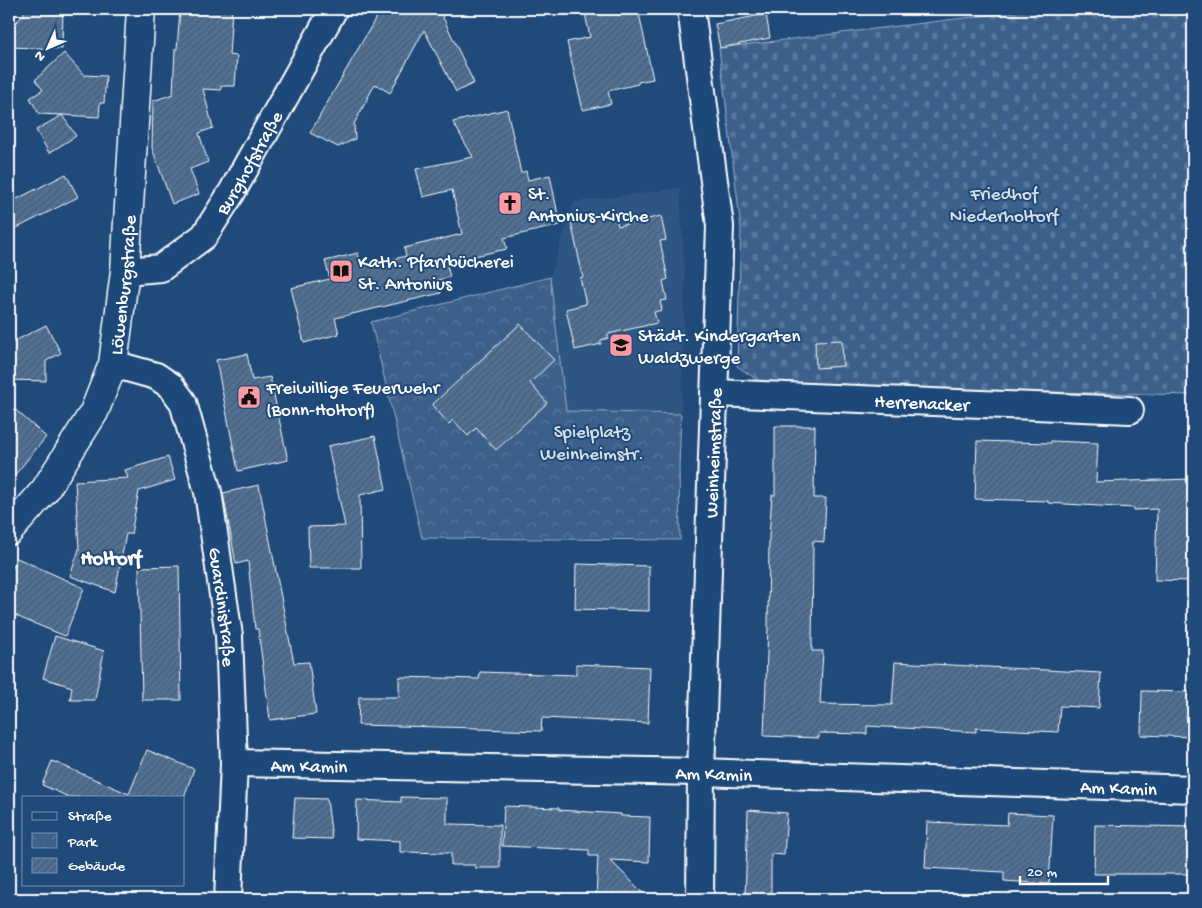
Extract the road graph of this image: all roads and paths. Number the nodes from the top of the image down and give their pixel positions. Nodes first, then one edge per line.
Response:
1 (141, 9) edge
2 (334, 9) edge
3 (692, 9) edge
4 (125, 271) junction
5 (113, 364) junction
6 (714, 393) junction
7 (1130, 410) dead end
8 (9, 531) edge
9 (234, 763) junction
10 (701, 772) junction
11 (1193, 789) edge
12 (228, 899) edge
13 (700, 899) edge

1 - 4 street, Löwenburgstraße
2 - 4 street, Burghofstraße
3 - 6 street, Weinheimstraße
4 - 5 street, Löwenburgstraße
5 - 8 street, Löwenburgstraße
5 - 9 street, Guardinistraße
6 - 7 street, Herrenacker
6 - 10 street, Weinheimstraße
9 - 10 street, Am Kamin
9 - 12 street, Guardinistraße
10 - 11 street, Am Kamin
10 - 13 street, Weinheimstraße

